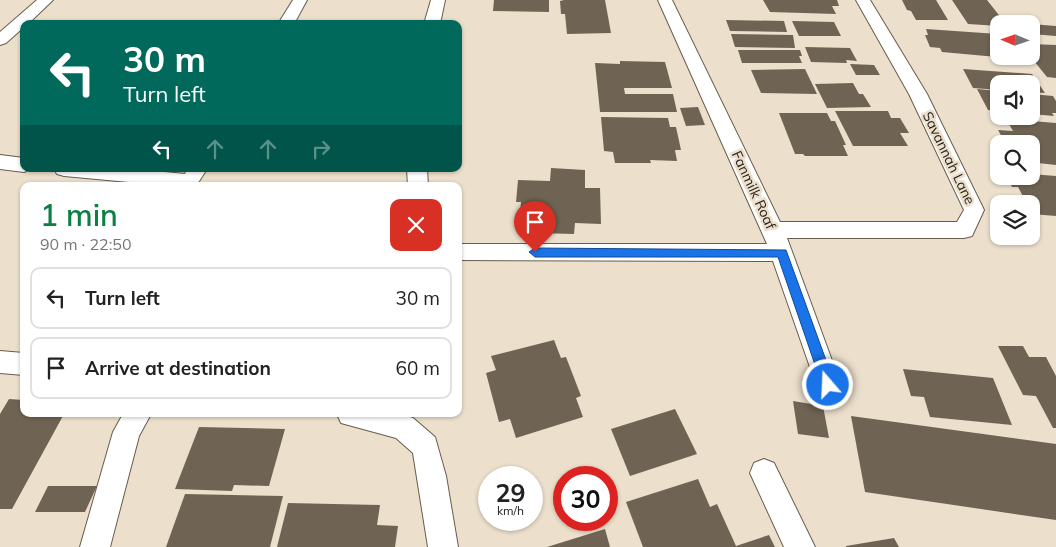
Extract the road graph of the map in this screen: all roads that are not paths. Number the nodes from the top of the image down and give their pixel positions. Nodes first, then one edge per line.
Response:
1 (46, 0) edge
2 (300, 0) edge
3 (438, 0) edge
4 (665, 0) edge
5 (862, 0) edge
6 (23, 20) edge
7 (288, 20) edge
8 (433, 20) edge
9 (20, 23) edge
10 (0, 40) edge
11 (0, 162) edge
12 (20, 164) edge
13 (93, 172) edge
14 (190, 182) edge
15 (773, 230) junction
16 (462, 252) edge
17 (782, 253) junction
18 (0, 362) edge
19 (20, 364) edge
20 (828, 385) dead end
21 (136, 417) edge
22 (362, 417) edge
23 (764, 473) dead end
24 (94, 547) edge
25 (443, 547) edge
26 (800, 547) edge

1 - 6 street
2 - 7 street
3 - 8 street
4 - 15 street, Fanmilk Roaf
5 - 15 street, Savannah Lane
9 - 10 street
11 - 12 street
13 - 14 street
15 - 17 street, Fanmilk Roaf
16 - 17 street
17 - 20 street, Fanmilk Roaf
18 - 19 street
21 - 24 street
22 - 25 street
23 - 26 street

